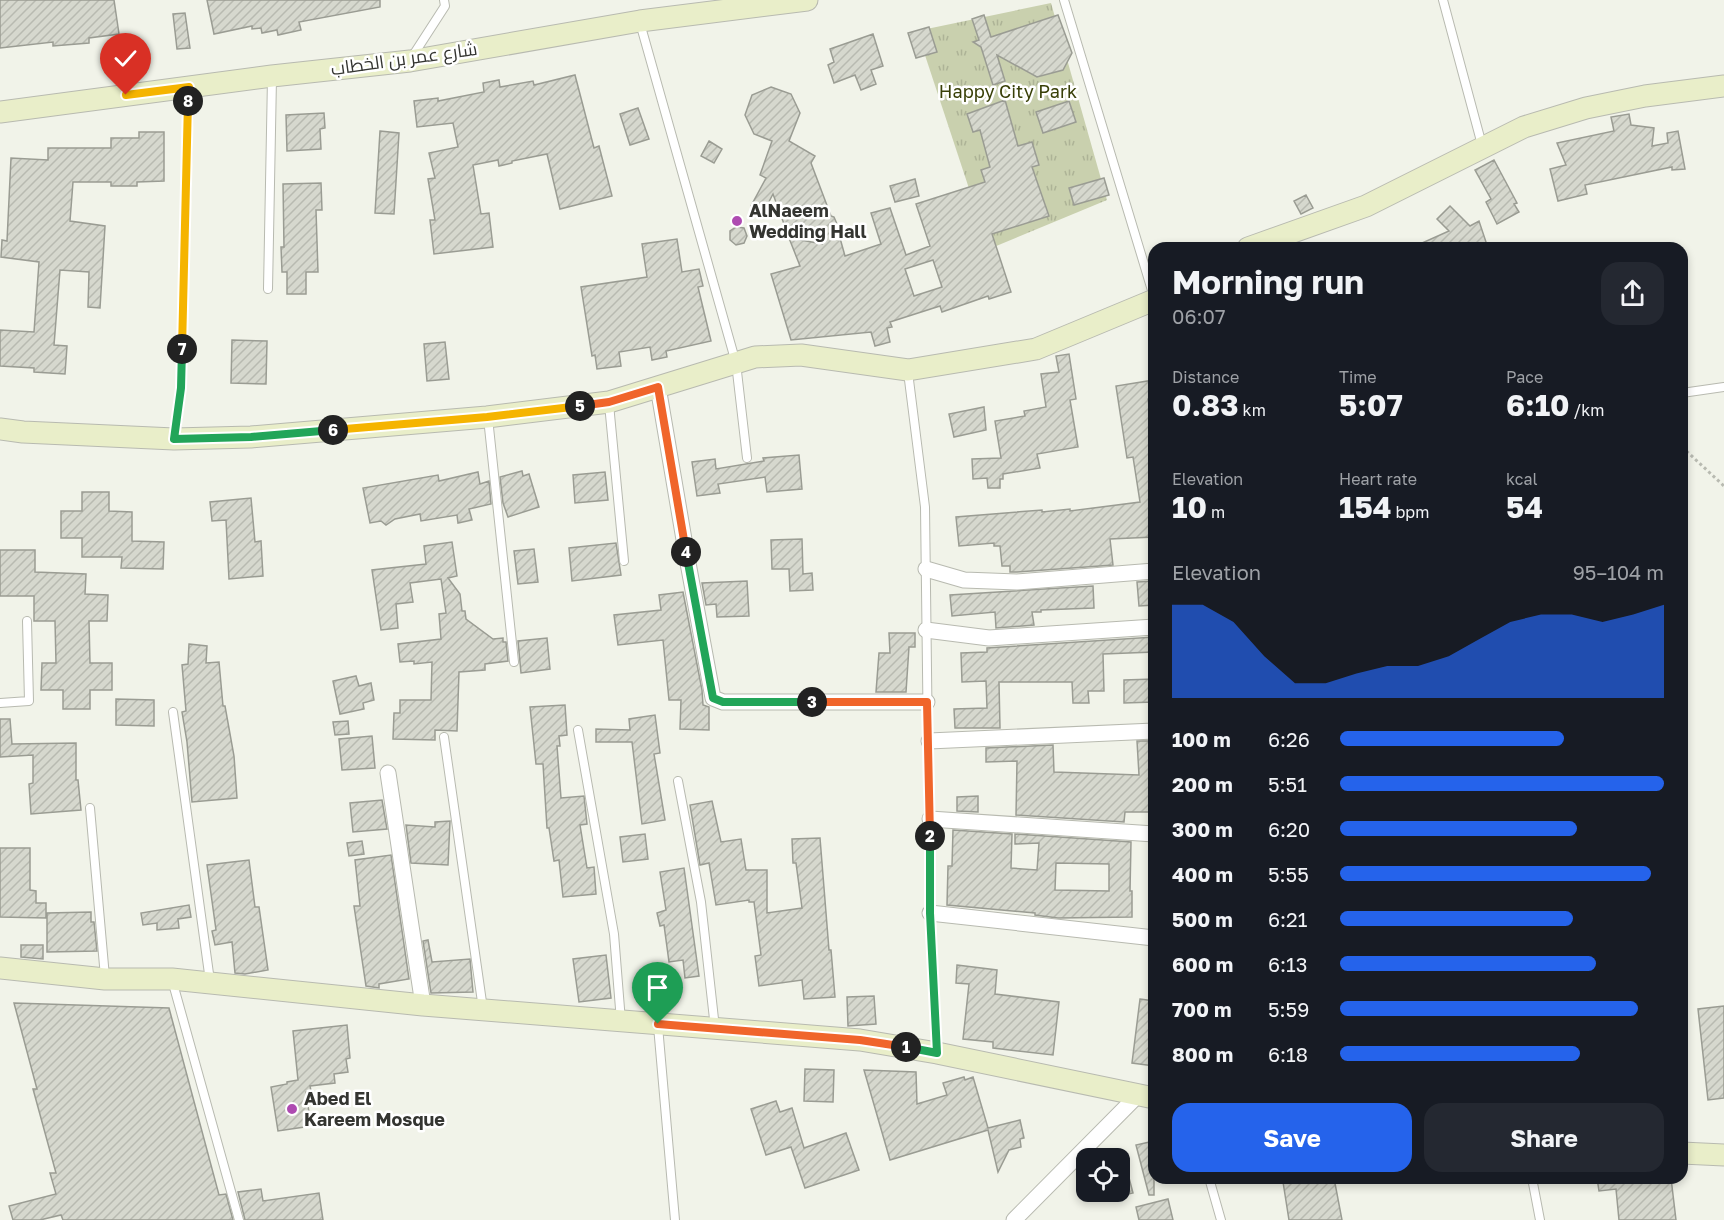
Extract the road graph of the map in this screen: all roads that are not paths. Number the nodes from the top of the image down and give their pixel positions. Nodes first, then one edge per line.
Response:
1 (444, 0) edge
2 (807, 0) edge
3 (1064, 0) edge
4 (1443, 0) edge
5 (640, 21) junction
6 (410, 61) junction
7 (272, 76) junction
8 (1724, 86) edge
9 (189, 87) junction
10 (0, 112) edge
11 (1482, 147) junction
12 (1265, 242) edge
13 (1148, 279) edge
14 (268, 289) dead end
15 (1148, 302) edge
16 (736, 363) junction
17 (908, 370) junction
18 (658, 387) junction
19 (1724, 387) edge
20 (1688, 392) edge
21 (609, 402) junction
22 (487, 417) junction
23 (0, 429) edge
24 (174, 439) junction
25 (747, 458) dead end
26 (624, 561) dead end
27 (926, 569) junction
28 (1148, 571) edge
29 (27, 621) dead end
30 (1148, 627) edge
31 (926, 630) junction
32 (514, 662) dead end
33 (927, 702) junction
34 (0, 703) edge
35 (173, 712) dead end
36 (578, 730) dead end
37 (1148, 731) edge
38 (444, 737) dead end
39 (929, 741) junction
40 (388, 773) dead end
41 (678, 782) dead end
42 (90, 808) dead end
43 (930, 819) junction
44 (1148, 834) edge
45 (930, 913) junction
46 (1148, 937) edge
47 (0, 968) edge
48 (105, 979) junction
49 (172, 979) junction
50 (211, 982) junction
51 (423, 1005) junction
52 (483, 1010) junction
53 (621, 1022) junction
54 (658, 1024) junction
55 (716, 1029) junction
56 (937, 1053) junction
57 (1145, 1097) edge
58 (1688, 1153) edge
59 (1724, 1155) edge
60 (1211, 1184) edge
61 (1533, 1184) edge
62 (239, 1220) edge
63 (675, 1220) edge
64 (1014, 1220) edge
65 (1221, 1220) edge
66 (1540, 1220) edge

1 - 6 lane
2 - 5 street, شارع عمر بن الخطاب
3 - 13 lane
4 - 11 lane
5 - 6 street, شارع عمر بن الخطاب
5 - 16 lane
6 - 7 street, شارع عمر بن الخطاب
7 - 9 street, شارع عمر بن الخطاب
7 - 14 lane
8 - 11 street
9 - 10 street, شارع عمر بن الخطاب
9 - 24 lane
11 - 12 street
15 - 17 street
16 - 17 street
16 - 18 street
16 - 25 lane
17 - 27 lane
18 - 21 street
18 - 33 street
19 - 20 lane
21 - 22 street
21 - 26 lane
22 - 24 street
22 - 32 lane
23 - 24 street
27 - 28 street
27 - 31 lane
29 - 34 lane
30 - 31 street
31 - 33 lane
33 - 39 lane
35 - 50 lane
36 - 53 lane
37 - 39 street
38 - 52 lane
39 - 43 lane
40 - 51 street
41 - 55 lane
42 - 48 lane
43 - 44 street
43 - 45 lane
45 - 46 street
45 - 56 lane
47 - 48 street
48 - 49 street
49 - 50 street
49 - 62 lane
50 - 51 street
51 - 52 street
52 - 53 street
53 - 54 street
54 - 55 street
54 - 63 lane
55 - 56 street
56 - 57 street
57 - 64 street
58 - 59 street
60 - 65 lane
61 - 66 lane

